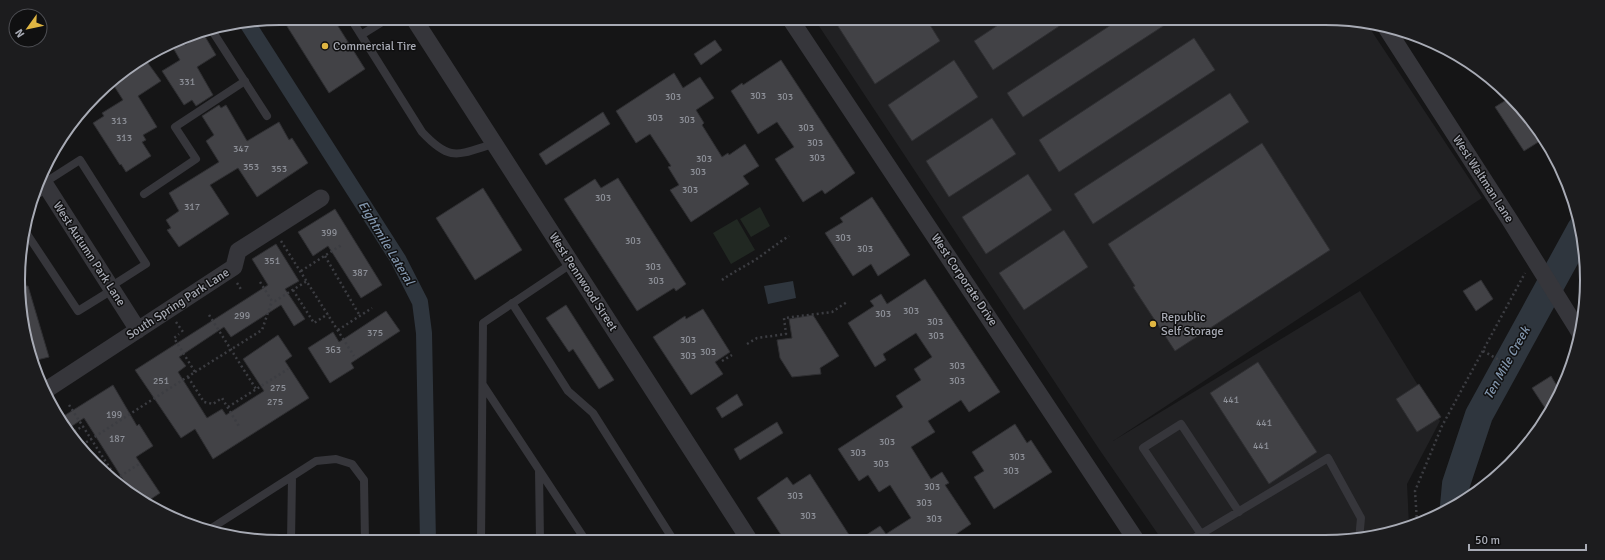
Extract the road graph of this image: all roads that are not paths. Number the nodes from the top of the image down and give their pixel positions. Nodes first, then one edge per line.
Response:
1 (355, 25) edge
2 (377, 25) edge
3 (418, 25) edge
4 (793, 25) edge
5 (215, 34) edge
6 (1390, 34) edge
7 (361, 35) junction
8 (245, 81) junction
9 (267, 116) dead end
10 (493, 144) junction
11 (42, 187) edge
12 (144, 194) dead end
13 (321, 198) dead end
14 (29, 237) edge
15 (571, 264) junction
16 (111, 288) junction
17 (512, 303) junction
18 (1576, 326) edge
19 (138, 330) junction
20 (482, 385) junction
21 (49, 388) edge
22 (539, 470) junction
23 (292, 477) junction
24 (1239, 512) junction
25 (217, 524) joint
26 (214, 526) edge
27 (1360, 533) edge
28 (291, 535) edge
29 (365, 535) edge
30 (481, 535) edge
31 (540, 535) edge
32 (582, 535) edge
33 (670, 535) edge
34 (746, 535) edge
35 (1133, 535) edge
36 (1202, 535) edge
37 (1206, 535) edge

1 - 7 lane
2 - 7 lane
3 - 10 street, West Pennwood Street
4 - 35 street, West Corporate Drive
5 - 8 lane
6 - 18 street, West Waltman Lane
7 - 10 lane
8 - 9 lane
8 - 12 lane
10 - 15 street, West Pennwood Street
11 - 16 street, West Autumn Park Lane
11 - 16 lane
13 - 19 street, South Spring Park Lane
14 - 16 lane
15 - 17 lane
15 - 34 street, West Pennwood Street
16 - 19 street, West Autumn Park Lane
17 - 20 lane
17 - 33 lane
19 - 21 street, South Spring Park Lane
20 - 22 lane
20 - 30 lane
22 - 31 lane
22 - 32 lane
23 - 25 lane
23 - 28 lane
23 - 29 lane
24 - 27 lane
24 - 36 lane
24 - 37 lane
25 - 26 lane

